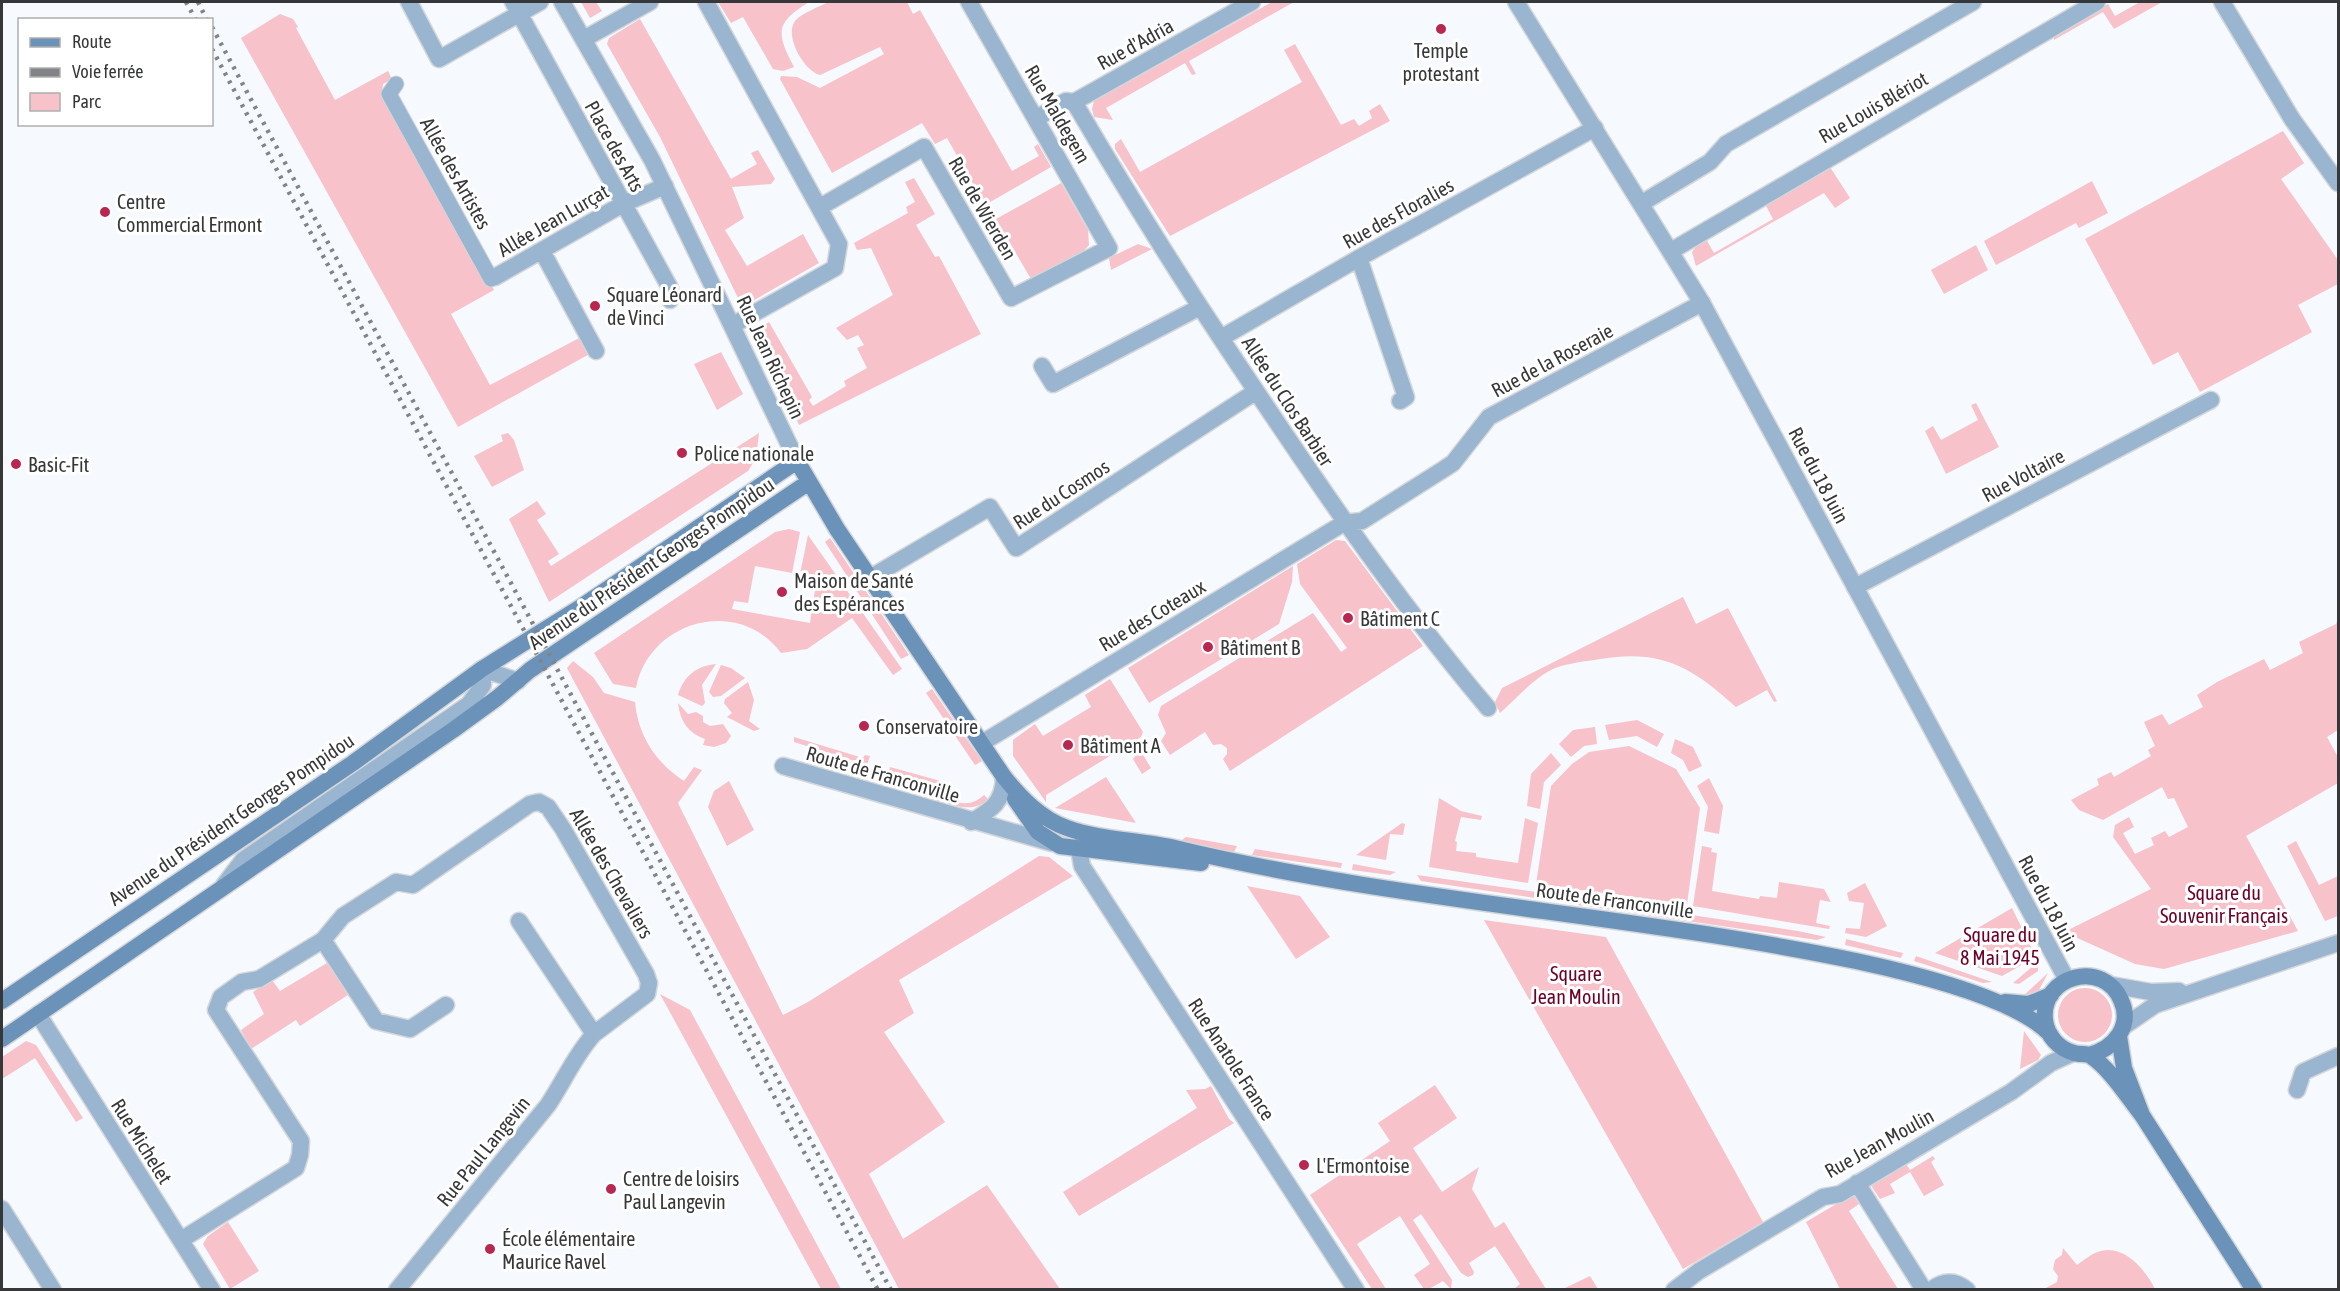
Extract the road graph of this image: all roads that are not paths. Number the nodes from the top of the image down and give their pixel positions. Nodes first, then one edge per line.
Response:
1 (409, 2) edge
2 (540, 2) edge
3 (562, 2) edge
4 (650, 2) edge
5 (706, 2) edge
6 (969, 2) edge
7 (1252, 2) edge
8 (1516, 2) edge
9 (1973, 2) edge
10 (2097, 2) edge
11 (2222, 2) edge
12 (516, 8) edge
13 (625, 8) edge
14 (584, 39) junction
15 (396, 84) dead end
16 (1074, 102) junction
17 (1037, 118) junction
18 (1595, 128) junction
19 (2338, 183) edge
20 (665, 186) junction
21 (1642, 203) junction
22 (623, 204) junction
23 (820, 207) junction
24 (1109, 249) joint
25 (542, 251) junction
26 (1671, 251) junction
27 (1359, 258) junction
28 (495, 277) joint
29 (670, 300) dead end
30 (1702, 303) junction
31 (1200, 307) junction
32 (733, 325) junction
33 (1221, 338) junction
34 (596, 351) dead end
35 (1042, 366) dead end
36 (1255, 392) junction
37 (2211, 400) dead end
38 (1400, 401) dead end
39 (797, 461) junction
40 (809, 482) junction
41 (1344, 523) junction
42 (870, 578) junction
43 (1855, 587) junction
44 (482, 669) junction
45 (518, 681) junction
46 (1488, 708) dead end
47 (982, 743) junction
48 (783, 766) dead end
49 (1004, 777) junction
50 (971, 822) junction
51 (1057, 824) joint
52 (1037, 832) junction
53 (1086, 840) junction
54 (222, 888) junction
55 (519, 921) dead end
56 (323, 940) junction
57 (2338, 943) edge
58 (2067, 980) junction
59 (2111, 985) junction
60 (2201, 989) junction
61 (1978, 995) junction
62 (2050, 995) junction
63 (2, 1001) edge
64 (446, 1005) dead end
65 (38, 1014) junction
66 (2121, 1032) junction
67 (594, 1034) junction
68 (2050, 1034) junction
69 (2, 1039) edge
70 (2081, 1054) junction
71 (2338, 1056) edge
72 (2297, 1090) dead end
73 (2142, 1115) junction
74 (1857, 1183) junction
75 (2, 1209) edge
76 (181, 1240) junction
77 (53, 1290) edge
78 (212, 1290) edge
79 (397, 1290) edge
80 (1356, 1290) edge
81 (1674, 1290) edge
82 (1924, 1290) edge
83 (1931, 1290) edge
84 (1967, 1290) edge
85 (2254, 1290) edge

1 - 12 street
2 - 12 street
3 - 14 street, Rue Jean Richepin
4 - 13 street
5 - 23 street
6 - 17 street, Rue Maldegem
7 - 16 street, Rue d'Adria
8 - 18 street, Rue du 18 Juin
9 - 21 street
10 - 26 street, Rue Louis Blériot
11 - 19 street
12 - 22 street, Place des Arts
13 - 14 street
14 - 20 street, Rue Jean Richepin
15 - 28 street, Allée des Artistes
16 - 17 street, Rue d'Adria
16 - 31 street, Allée du Clos Barbier
17 - 24 street, Rue Maldegem
18 - 21 street, Rue du 18 Juin
18 - 27 street, Rue des Floralies
20 - 22 street, Allée Jean Lurçat
20 - 32 street, Rue Jean Richepin
21 - 26 street, Rue du 18 Juin
22 - 25 street, Allée Jean Lurçat
22 - 29 street, Place des Arts
23 - 24 street, Rue de Wierden
23 - 32 street
25 - 28 street, Allée Jean Lurçat
25 - 34 street
26 - 30 street, Rue du 18 Juin
27 - 33 street, Rue des Floralies
27 - 38 street
30 - 41 street, Rue de la Roseraie
30 - 43 street, Rue du 18 Juin
31 - 33 street, Allée du Clos Barbier
31 - 35 street
32 - 39 street, Rue Jean Richepin
33 - 36 street, Allée du Clos Barbier
36 - 41 street, Allée du Clos Barbier
36 - 42 street, Rue du Cosmos
37 - 43 street, Rue Voltaire
39 - 40 main road, Rue Jean Richepin
39 - 44 main road, Avenue du Président Georges Pompidou
40 - 42 main road, Rue Jean Richepin
40 - 45 main road, Avenue du Président Georges Pompidou
41 - 46 street, Allée du Clos Barbier
41 - 47 street, Rue des Coteaux
42 - 47 main road, Rue Jean Richepin
43 - 58 street, Rue du 18 Juin
44 - 45 street
44 - 54 street, Avenue du Président Georges Pompidou
44 - 63 main road, Avenue du Président Georges Pompidou
45 - 54 main road, Avenue du Président Georges Pompidou
47 - 49 main road, Rue Jean Richepin
48 - 50 street, Route de Franconville
49 - 50 street, Route de Franconville
49 - 52 main road, Rue Jean Richepin
50 - 52 street, Route de Franconville
51 - 52 main road, Rue Jean Richepin
51 - 53 main road, Route de Franconville
52 - 53 main road, Route de Franconville
53 - 61 main road, Route de Franconville
53 - 80 street, Rue Anatole France
54 - 65 main road, Avenue du Président Georges Pompidou
55 - 67 street
56 - 64 street
56 - 67 street, Allée des Chevaliers
56 - 76 street, Allée des Chevaliers
57 - 60 street
58 - 59 main road
58 - 62 main road
59 - 60 street
59 - 66 main road
60 - 66 street
61 - 62 main road, Route de Franconville
61 - 68 main road, Route de Franconville
62 - 68 main road
65 - 69 main road, Avenue du Président Georges Pompidou
65 - 76 street, Rue Michelet
66 - 70 main road
66 - 73 main road
67 - 79 street, Rue Paul Langevin
68 - 70 main road
70 - 73 main road
70 - 74 street, Rue Jean Moulin
71 - 72 street
73 - 85 main road
74 - 81 street, Rue Jean Moulin
74 - 82 street
75 - 77 street
76 - 78 street, Rue Michelet
83 - 84 street

